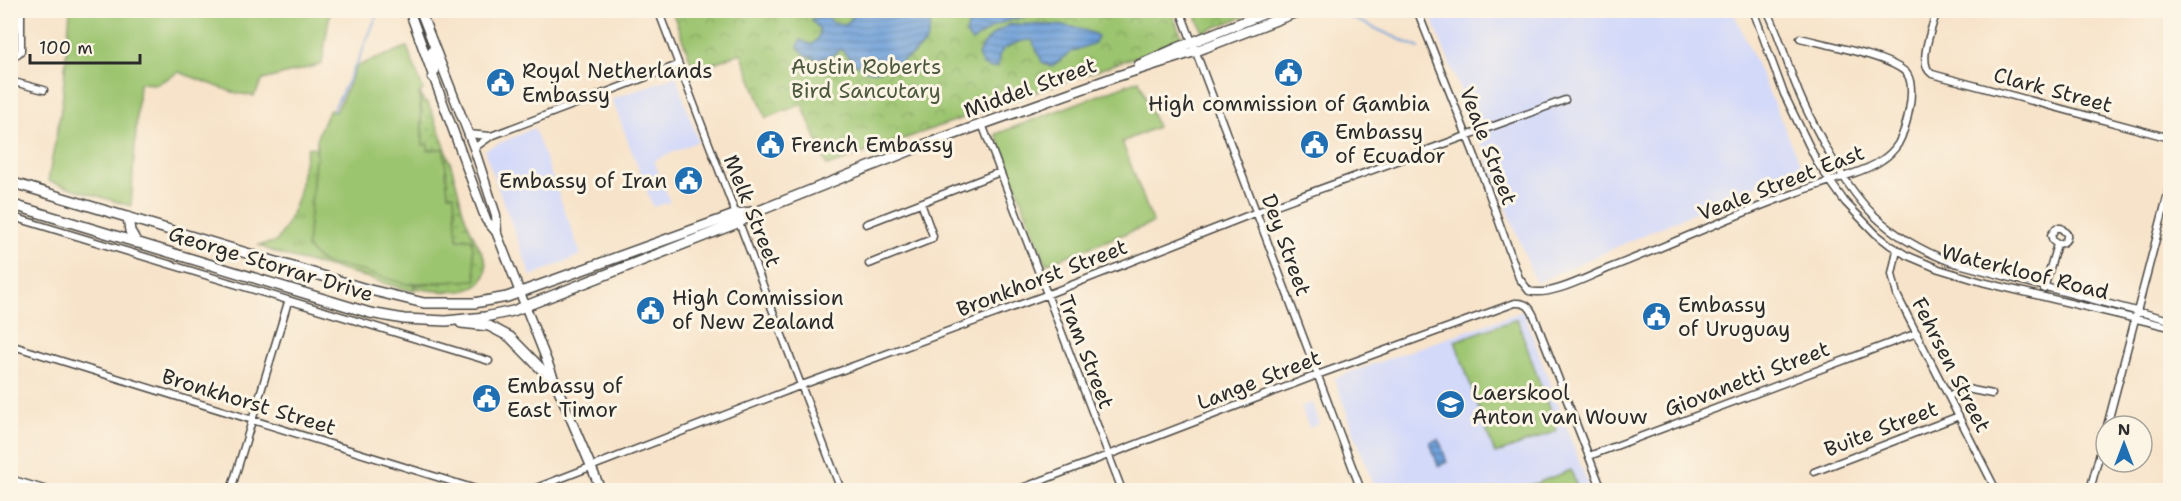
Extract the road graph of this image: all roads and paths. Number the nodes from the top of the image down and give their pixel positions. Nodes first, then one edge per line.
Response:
1 (21, 10) edge
2 (409, 10) edge
3 (420, 10) edge
4 (658, 10) edge
5 (1180, 10) edge
6 (1273, 10) edge
7 (1302, 10) edge
8 (1417, 10) edge
9 (1753, 10) edge
10 (1760, 10) edge
11 (1767, 10) edge
12 (1937, 10) edge
13 (1759, 22) junction
14 (1800, 38) dead end
15 (1194, 46) junction
16 (434, 47) junction
17 (10, 60) edge
18 (678, 65) junction
19 (432, 77) junction
20 (10, 81) edge
21 (44, 90) dead end
22 (1565, 100) dead end
23 (982, 124) junction
24 (468, 134) junction
25 (1467, 135) junction
26 (491, 136) junction
27 (2170, 138) edge
28 (474, 148) junction
29 (1000, 172) junction
30 (1842, 177) junction
31 (1829, 181) junction
32 (10, 182) edge
33 (22, 185) junction
34 (2170, 186) edge
35 (10, 189) edge
36 (921, 203) junction
37 (10, 204) edge
38 (1257, 212) junction
39 (10, 216) edge
40 (128, 217) junction
41 (738, 218) junction
42 (866, 224) dead end
43 (109, 234) junction
44 (497, 234) junction
45 (137, 243) junction
46 (2057, 244) dead end
47 (1897, 250) junction
48 (870, 264) dead end
49 (2006, 277) junction
50 (2003, 286) junction
51 (2045, 288) junction
52 (1529, 291) joint
53 (521, 293) junction
54 (1046, 295) junction
55 (2042, 295) junction
56 (288, 302) junction
57 (526, 306) junction
58 (2137, 315) junction
59 (2170, 320) edge
60 (446, 321) junction
61 (2170, 327) edge
62 (1917, 333) junction
63 (10, 345) edge
64 (489, 361) dead end
65 (1317, 375) junction
66 (556, 384) junction
67 (802, 385) junction
68 (1992, 394) dead end
69 (1949, 396) junction
70 (2110, 414) edge
71 (1959, 416) junction
72 (252, 420) junction
73 (1108, 455) junction
74 (1589, 456) junction
75 (592, 468) junction
76 (1814, 472) dead end
77 (2094, 474) edge
78 (10, 479) edge
79 (47, 490) edge
80 (231, 490) edge
81 (479, 490) edge
82 (531, 490) edge
83 (601, 490) edge
84 (841, 490) edge
85 (1017, 490) edge
86 (1122, 490) edge
87 (1361, 490) edge
88 (1602, 490) edge
89 (1996, 490) edge
90 (2090, 490) edge

1 - 17 street
2 - 19 main road
3 - 16 main road
4 - 18 street, Melk Street
5 - 15 street, Dey Street
6 - 15 main road, Middel Street
7 - 15 main road, Middel Street
8 - 25 street, Veale Street
9 - 13 street
10 - 13 street
11 - 30 street
12 - 27 street, Clark Street
13 - 31 street
14 - 30 street, Veale Street East
15 - 23 main road, Middel Street
15 - 38 street, Dey Street
16 - 19 main road
16 - 24 main road
18 - 26 street
18 - 41 street, Melk Street
19 - 44 main road
20 - 21 street
22 - 25 street, Bronkhorst Street
23 - 29 street, Tram Street
23 - 41 main road, Middel Street
24 - 26 street
24 - 28 main road
25 - 38 street, Bronkhorst Street
25 - 52 street, Veale Street
26 - 28 street
28 - 44 main road
29 - 36 street
29 - 54 street, Tram Street
30 - 31 street, Veale Street East
30 - 49 street, Waterkloof Road
31 - 47 street, Waterkloof Road
31 - 52 street, Veale Street East
32 - 33 main road, George Storrar Drive
33 - 35 main road
33 - 40 main road, George Storrar Drive
34 - 58 street
36 - 42 street
36 - 48 street
37 - 43 main road, George Storrar Drive
38 - 54 street, Bronkhorst Street
38 - 65 street, Dey Street
39 - 56 street, George Storrar Drive
40 - 43 main road
40 - 45 main road
40 - 53 main road, George Storrar Drive
41 - 53 main road, Middel Street
41 - 57 main road, Middel Street
41 - 67 street, Melk Street
43 - 45 main road, George Storrar Drive
44 - 53 main road
45 - 60 main road, George Storrar Drive
46 - 51 street
47 - 50 street, Waterkloof Road
47 - 62 street, Fehrsen Street
49 - 50 street
49 - 51 street, Waterkloof Road
50 - 55 street, Waterkloof Road
51 - 55 street
51 - 58 street, Waterkloof Road
53 - 57 main road
54 - 67 street, Bronkhorst Street
54 - 73 street, Tram Street
55 - 58 street, Waterkloof Road
56 - 64 street, George Storrar Drive
56 - 72 street
57 - 60 main road, George Storrar Drive
57 - 66 main road
58 - 59 street, Waterkloof Road
58 - 61 street, Waterkloof Road
58 - 70 street
60 - 66 main road
62 - 69 street, Fehrsen Street
62 - 74 street, Giovanetti Street
63 - 72 street, Bronkhorst Street
65 - 73 street, Lange Street
65 - 74 street, Lange Street
65 - 87 street, Dey Street
66 - 75 main road
67 - 75 street, Bronkhorst Street
67 - 84 street, Melk Street
68 - 69 street
69 - 71 street, Fehrsen Street
71 - 76 street, Buite Street
71 - 89 street, Fehrsen Street
72 - 80 street
72 - 81 street, Bronkhorst Street
73 - 85 street, Lange Street
73 - 86 street, Tram Street
74 - 88 street
75 - 82 street, Bronkhorst Street
75 - 83 main road
77 - 90 street
78 - 79 street

